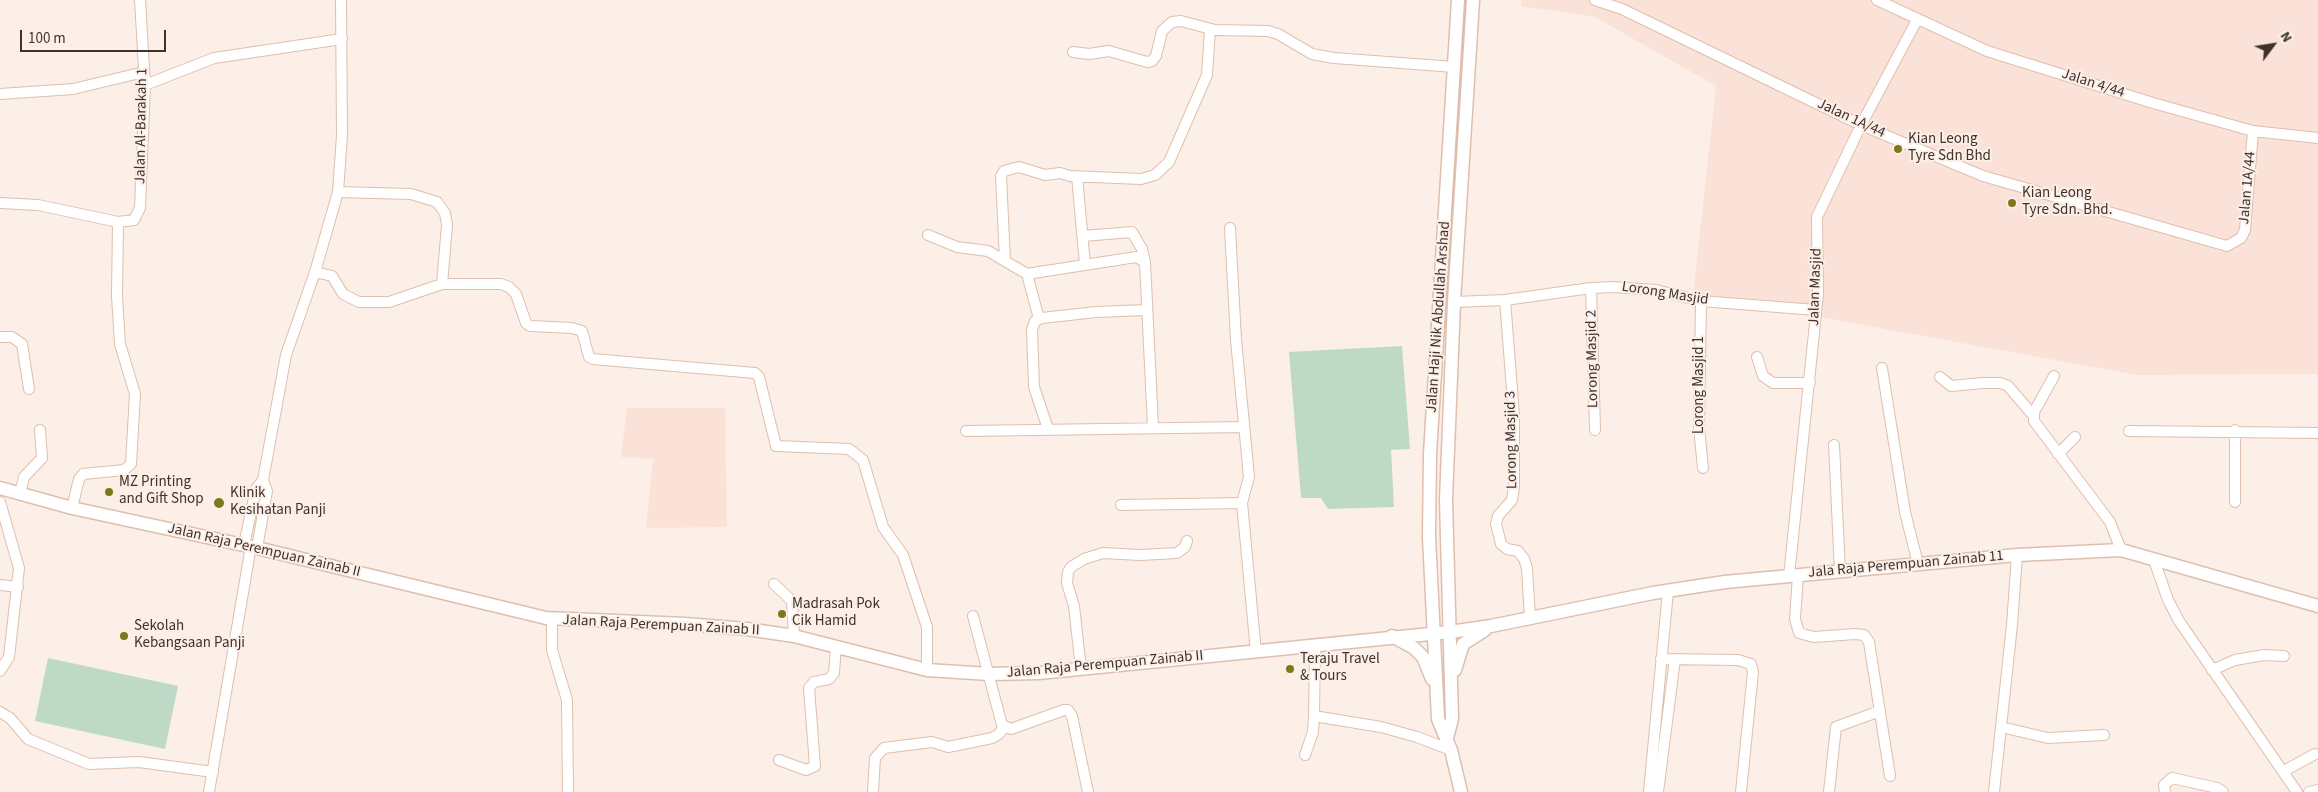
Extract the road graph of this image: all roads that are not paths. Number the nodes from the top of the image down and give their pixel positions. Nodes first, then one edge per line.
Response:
1 (140, 0) edge
2 (341, 0) edge
3 (1458, 0) edge
4 (1473, 0) edge
5 (1595, 0) edge
6 (1877, 0) edge
7 (1917, 20) junction
8 (1210, 29) junction
9 (342, 38) junction
10 (1073, 52) dead end
11 (1454, 67) junction
12 (144, 72) junction
13 (145, 85) junction
14 (0, 94) edge
15 (1861, 125) junction
16 (2253, 131) junction
17 (2318, 138) edge
18 (1077, 176) junction
19 (338, 192) junction
20 (0, 203) edge
21 (118, 222) junction
22 (1230, 228) dead end
23 (928, 235) dead end
24 (1083, 236) junction
25 (1005, 261) junction
26 (1145, 262) junction
27 (1085, 265) junction
28 (315, 272) junction
29 (1027, 274) junction
30 (442, 284) junction
31 (1592, 288) junction
32 (1505, 300) junction
33 (1701, 301) junction
34 (1454, 302) junction
35 (1146, 310) junction
36 (1816, 310) junction
37 (1039, 318) junction
38 (0, 337) edge
39 (1756, 357) dead end
40 (1882, 368) dead end
41 (2054, 376) dead end
42 (1940, 377) dead end
43 (1810, 383) junction
44 (29, 389) dead end
45 (2034, 415) junction
46 (1153, 427) junction
47 (1244, 427) junction
48 (40, 430) dead end
49 (1048, 430) junction
50 (1595, 430) dead end
51 (2235, 430) junction
52 (966, 431) dead end
53 (2129, 431) dead end
54 (2318, 433) edge
55 (2075, 437) dead end
56 (1834, 445) dead end
57 (2058, 454) junction
58 (1703, 468) dead end
59 (0, 489) edge
60 (20, 494) junction
61 (0, 502) edge
62 (2235, 502) dead end
63 (1242, 503) junction
64 (1121, 505) dead end
65 (72, 508) junction
66 (1186, 541) dead end
67 (251, 546) junction
68 (2121, 550) junction
69 (2017, 555) junction
70 (2154, 560) junction
71 (1918, 564) junction
72 (1840, 571) junction
73 (1793, 576) junction
74 (774, 584) dead end
75 (0, 585) edge
76 (18, 587) junction
77 (1668, 591) junction
78 (2318, 606) edge
79 (973, 616) dead end
80 (1530, 618) junction
81 (552, 619) junction
82 (1491, 626) junction
83 (1450, 632) junction
84 (1434, 633) junction
85 (794, 636) junction
86 (1392, 636) junction
87 (836, 646) junction
88 (1315, 646) junction
89 (1256, 652) junction
90 (2284, 656) dead end
91 (1660, 659) junction
92 (1675, 659) junction
93 (1081, 669) junction
94 (928, 670) junction
95 (2212, 670) junction
96 (0, 671) edge
97 (989, 674) junction
98 (1451, 687) junction
99 (1436, 694) junction
100 (1880, 711) junction
101 (0, 712) edge
102 (1314, 716) junction
103 (1004, 727) junction
104 (2001, 727) junction
105 (2104, 735) dead end
106 (1449, 744) junction
107 (2315, 754) dead end
108 (1305, 755) dead end
109 (779, 760) dead end
110 (2284, 771) junction
111 (213, 772) junction
112 (1890, 776) dead end
113 (2318, 790) edge
114 (209, 792) edge
115 (568, 792) edge
116 (873, 792) edge
117 (1088, 792) edge
118 (1461, 792) edge
119 (1648, 792) edge
120 (1658, 792) edge
121 (1740, 792) edge
122 (1830, 792) edge
123 (1994, 792) edge
124 (2165, 792) edge
125 (2223, 792) edge
126 (2298, 792) edge
127 (2309, 792) edge

1 - 12 street, Jalan Al-Barakah 1
2 - 9 street
3 - 11 main road, Jalan Haji Nik Abdullah Arshad
4 - 34 main road, Jalan Haji Nik Abdullah Arshad
5 - 15 street, Jalan 1A/44
6 - 7 street, Jalan 4/44
7 - 15 street, Jalan Masjid
7 - 16 street, Jalan 4/44
8 - 10 street
8 - 11 street
8 - 18 street
9 - 13 street
9 - 19 street
11 - 84 main road, Jalan Haji Nik Abdullah Arshad
12 - 13 street, Jalan Al-Barakah 1
12 - 14 street
13 - 21 street, Jalan Al-Barakah 1
15 - 16 street, Jalan 1A/44
15 - 36 street, Jalan Masjid
16 - 17 street, Jalan 4/44
18 - 24 street
18 - 25 street
19 - 28 street
19 - 30 street
20 - 21 street
21 - 65 street
22 - 47 street
23 - 25 street
24 - 26 street
24 - 27 street
25 - 29 street
26 - 27 street
26 - 35 street
27 - 29 street
28 - 30 street
28 - 67 street
29 - 37 street
30 - 94 street
31 - 32 street, Lorong Masjid
31 - 33 street, Lorong Masjid
31 - 50 street, Lorong Masjid 2
32 - 34 street, Lorong Masjid
32 - 80 street, Lorong Masjid 3
33 - 36 street, Lorong Masjid
33 - 58 street, Lorong Masjid 1
34 - 83 main road, Jalan Haji Nik Abdullah Arshad
35 - 37 street
35 - 46 street
36 - 43 street, Jalan Masjid
37 - 49 street
38 - 44 street
39 - 43 street
40 - 71 street
41 - 45 street
42 - 45 street
43 - 73 street, Jalan Masjid
45 - 57 street
46 - 47 street
46 - 49 street
47 - 63 street
48 - 60 street
49 - 52 street
51 - 53 street
51 - 54 street
51 - 62 street
55 - 57 street
56 - 72 street
57 - 68 street
59 - 60 main road, Jalan Raja Perempuan Zainab II
60 - 65 main road, Jalan Raja Perempuan Zainab II
61 - 76 street
63 - 64 street
63 - 89 street
65 - 67 main road, Jalan Raja Perempuan Zainab II
66 - 93 street
67 - 81 main road, Jalan Raja Perempuan Zainab II
67 - 111 street
68 - 69 main road, Jala Raja Perempuan Zainab 11
68 - 70 main road, Jala Raja Perempuan Zainab 11
69 - 71 main road, Jala Raja Perempuan Zainab 11
69 - 104 street
70 - 78 main road, Jala Raja Perempuan Zainab 11
70 - 95 street
71 - 72 main road, Jala Raja Perempuan Zainab 11
72 - 73 main road, Jala Raja Perempuan Zainab 11
73 - 77 main road, Jala Raja Perempuan Zainab 11
73 - 100 street, Jalan Masjid
74 - 85 street
75 - 76 street
76 - 96 street
77 - 80 main road, Jala Raja Perempuan Zainab 11
77 - 91 street
79 - 97 street
80 - 82 main road, Jala Raja Perempuan Zainab 11
81 - 85 main road, Jalan Raja Perempuan Zainab II
81 - 115 street
82 - 83 main road, Jalan Raja Perempuan Zainab II
82 - 98 main road
83 - 84 main road, Jalan Raja Perempuan Zainab II
83 - 98 main road, Jalan Haji Nik Abdullah Arshad
84 - 86 main road, Jalan Raja Perempuan Zainab II
84 - 99 main road, Jalan Haji Nik Abdullah Arshad
85 - 87 main road, Jalan Raja Perempuan Zainab II
86 - 88 main road, Jalan Raja Perempuan Zainab II
86 - 99 main road
87 - 94 main road, Jalan Raja Perempuan Zainab II
87 - 109 street
88 - 89 main road, Jalan Raja Perempuan Zainab II
88 - 102 street
89 - 93 main road, Jalan Raja Perempuan Zainab II
90 - 95 street
91 - 92 street
91 - 119 street
92 - 120 street
92 - 121 street
93 - 97 main road, Jalan Raja Perempuan Zainab II
94 - 97 main road, Jalan Raja Perempuan Zainab II
95 - 110 street
97 - 103 street
98 - 106 main road, Jalan Haji Nik Abdullah Arshad
99 - 106 main road
100 - 112 street
100 - 122 street
101 - 111 street
102 - 106 street
102 - 108 street
103 - 116 street
103 - 117 street
104 - 105 street
104 - 123 street
106 - 118 main road
107 - 110 street
110 - 126 street
111 - 114 street
113 - 127 street
124 - 125 street

